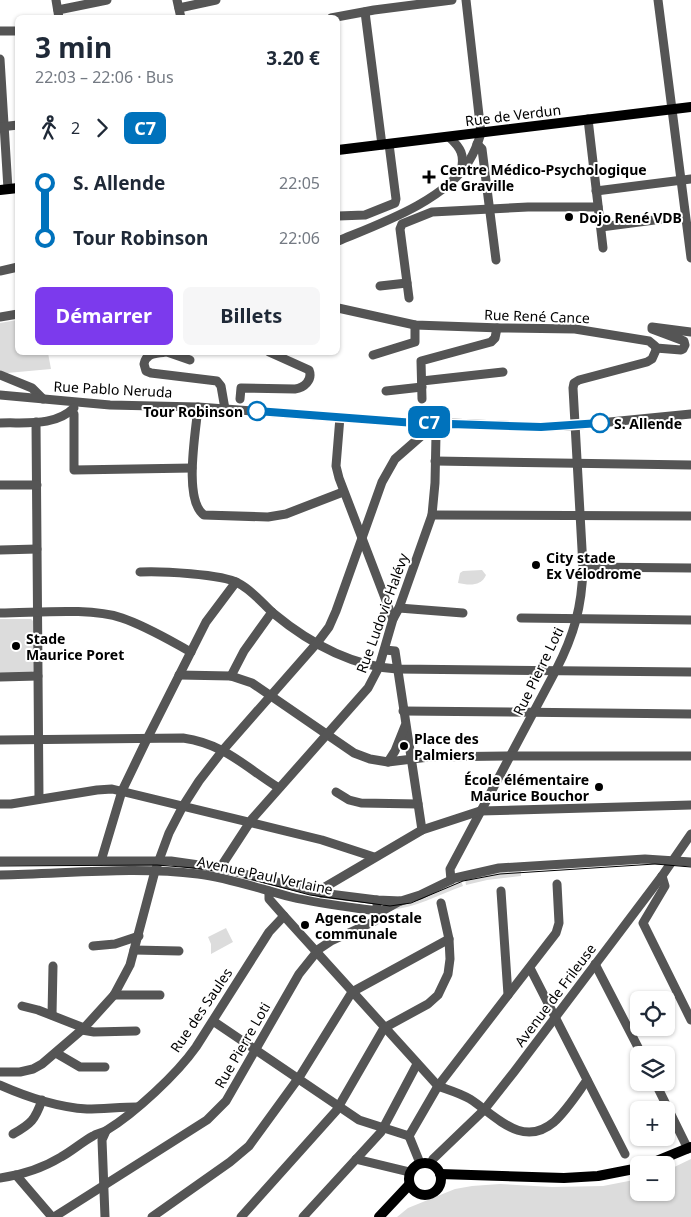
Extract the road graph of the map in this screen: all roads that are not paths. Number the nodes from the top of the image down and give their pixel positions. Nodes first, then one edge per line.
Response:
1 (56, 0) edge
2 (107, 0) edge
3 (216, 0) edge
4 (452, 0) edge
5 (466, 0) edge
6 (658, 0) edge
7 (178, 4) edge
8 (365, 12) junction
9 (58, 14) edge
10 (340, 16) edge
11 (0, 31) edge
12 (15, 31) edge
13 (0, 59) edge
14 (691, 107) edge
15 (672, 109) junction
16 (588, 119) junction
17 (15, 125) edge
18 (2, 127) edge
19 (481, 133) junction
20 (449, 137) junction
21 (386, 144) junction
22 (477, 144) junction
23 (340, 150) edge
24 (461, 172) junction
25 (691, 179) edge
26 (680, 180) junction
27 (9, 189) edge
28 (596, 191) junction
29 (598, 207) junction
30 (490, 208) junction
31 (340, 216) edge
32 (685, 216) junction
33 (601, 227) junction
34 (340, 240) edge
35 (603, 248) dead end
36 (691, 258) edge
37 (496, 260) dead end
38 (15, 268) edge
39 (0, 271) edge
40 (407, 283) junction
41 (380, 286) dead end
42 (409, 298) dead end
43 (340, 308) edge
44 (15, 314) edge
45 (0, 316) edge
46 (415, 325) junction
47 (497, 328) junction
48 (691, 332) edge
49 (656, 349) junction
50 (691, 354) edge
51 (149, 355) edge
52 (175, 355) edge
53 (276, 355) edge
54 (373, 355) dead end
55 (190, 360) dead end
56 (503, 372) dead end
57 (0, 375) edge
58 (422, 384) junction
59 (386, 391) dead end
60 (0, 395) edge
61 (43, 398) junction
62 (240, 399) dead end
63 (422, 399) dead end
64 (80, 402) junction
65 (198, 407) junction
66 (225, 409) junction
67 (70, 411) junction
68 (691, 414) edge
69 (340, 417) junction
70 (0, 422) edge
71 (36, 422) junction
72 (441, 425) junction
73 (575, 426) junction
74 (427, 427) junction
75 (436, 435) junction
76 (435, 461) junction
77 (577, 463) junction
78 (691, 465) edge
79 (192, 468) junction
80 (0, 485) edge
81 (37, 485) junction
82 (343, 492) junction
83 (432, 515) junction
84 (579, 516) junction
85 (691, 516) edge
86 (361, 538) junction
87 (37, 549) junction
88 (0, 550) edge
89 (583, 567) junction
90 (691, 568) edge
91 (140, 572) dead end
92 (236, 582) junction
93 (399, 608) junction
94 (272, 612) junction
95 (0, 613) edge
96 (38, 613) junction
97 (463, 613) dead end
98 (521, 618) dead end
99 (393, 619) junction
100 (577, 619) junction
101 (691, 620) edge
102 (317, 643) junction
103 (385, 650) junction
104 (191, 652) junction
105 (380, 668) junction
106 (393, 669) junction
107 (556, 670) junction
108 (691, 672) edge
109 (179, 675) junction
110 (38, 676) junction
111 (231, 676) junction
112 (0, 677) edge
113 (271, 695) junction
114 (403, 711) junction
115 (534, 712) junction
116 (691, 714) edge
117 (406, 725) junction
118 (326, 735) junction
119 (147, 739) junction
120 (0, 740) edge
121 (38, 740) junction
122 (223, 750) junction
123 (511, 756) junction
124 (691, 756) edge
125 (411, 759) junction
126 (388, 762) junction
127 (279, 788) junction
128 (122, 791) junction
129 (336, 792) dead end
130 (39, 799) junction
131 (0, 804) edge
132 (418, 804) junction
133 (691, 805) edge
134 (183, 806) junction
135 (480, 811) junction
136 (250, 822) junction
137 (422, 830) junction
138 (691, 834) edge
139 (374, 858) junction
140 (159, 860) junction
141 (673, 860) junction
142 (0, 861) edge
143 (101, 861) junction
144 (691, 862) edge
145 (220, 868) junction
146 (155, 871) junction
147 (0, 875) edge
148 (662, 876) junction
149 (451, 880) junction
150 (557, 884) dead end
151 (269, 891) junction
152 (501, 891) dead end
153 (321, 893) junction
154 (377, 900) junction
155 (401, 901) junction
156 (441, 903) dead end
157 (378, 911) junction
158 (284, 916) junction
159 (139, 936) junction
160 (448, 940) junction
161 (93, 946) dead end
162 (134, 950) junction
163 (179, 951) dead end
164 (315, 952) junction
165 (595, 964) junction
166 (53, 966) dead end
167 (530, 968) junction
168 (352, 992) junction
169 (114, 995) junction
170 (160, 995) dead end
171 (508, 996) junction
172 (22, 1006) dead end
173 (52, 1015) junction
174 (555, 1017) junction
175 (691, 1020) edge
176 (213, 1021) junction
177 (384, 1028) junction
178 (83, 1029) junction
179 (136, 1032) dead end
180 (637, 1046) edge
181 (256, 1049) junction
182 (56, 1052) junction
183 (417, 1064) junction
184 (105, 1067) dead end
185 (0, 1072) edge
186 (298, 1079) junction
187 (587, 1080) junction
188 (0, 1085) edge
189 (438, 1086) junction
190 (660, 1091) edge
191 (42, 1100) junction
192 (137, 1107) junction
193 (338, 1108) junction
194 (484, 1110) junction
195 (383, 1129) junction
196 (106, 1131) junction
197 (13, 1134) dead end
198 (409, 1136) junction
199 (689, 1148) edge
200 (625, 1154) dead end
201 (669, 1156) edge
202 (356, 1159) junction
203 (420, 1163) junction
204 (431, 1164) junction
205 (630, 1170) edge
206 (410, 1172) junction
207 (440, 1174) junction
208 (16, 1175) junction
209 (0, 1178) edge
210 (104, 1187) junction
211 (413, 1189) junction
212 (53, 1217) edge
213 (105, 1217) edge
214 (152, 1217) edge
215 (241, 1217) edge
216 (303, 1217) edge
217 (378, 1217) edge

1 - 9 street
2 - 9 street
3 - 7 street
4 - 8 street
5 - 19 street
6 - 15 street
8 - 10 street
8 - 21 street
11 - 12 street
13 - 18 street
14 - 15 main road, Rue de Verdun
15 - 16 main road, Rue de Verdun
15 - 26 street
16 - 19 main road, Rue de Verdun
16 - 28 street
17 - 18 street
18 - 27 street
19 - 20 main road, Rue de Verdun
19 - 22 street
20 - 21 main road, Rue de Verdun
20 - 24 street
21 - 23 main road, Rue de Verdun
21 - 31 street
22 - 24 street
22 - 30 street
24 - 34 street
25 - 26 street
26 - 28 street
26 - 32 street
28 - 29 street
29 - 30 street
29 - 33 street
30 - 37 street
30 - 40 street
32 - 33 street
32 - 36 street
33 - 35 street
38 - 39 street
40 - 41 street
40 - 42 street
43 - 46 street, Rue René Cance
44 - 45 street
46 - 47 street, Rue René Cance
46 - 54 street
47 - 49 street, Rue René Cance
47 - 58 street
48 - 49 street
49 - 50 street
49 - 73 street
51 - 66 street, Rue Pablo Neruda
52 - 55 street, Rue Pablo Neruda
53 - 62 street
56 - 58 street
57 - 61 street
58 - 59 street
58 - 63 street
60 - 61 street, Rue Pablo Neruda
61 - 64 street, Rue Pablo Neruda
64 - 65 street, Rue Pablo Neruda
64 - 67 street
65 - 66 street, Rue Pablo Neruda
65 - 79 street
66 - 69 street, Rue Pablo Neruda
67 - 71 street
67 - 79 street
68 - 73 street
69 - 74 street, Rue Pablo Neruda
69 - 82 street
70 - 71 street
71 - 81 street
72 - 73 street
72 - 74 street
72 - 75 street
73 - 77 street, Rue Pierre Loti
74 - 75 street
74 - 86 street
75 - 76 street, Rue Ludovic Halévy
76 - 77 street
76 - 83 street, Rue Ludovic Halévy
77 - 78 street
77 - 84 street, Rue Pierre Loti
79 - 82 street
80 - 81 street
81 - 87 street
82 - 86 street
83 - 84 street
83 - 93 street, Rue Ludovic Halévy
84 - 85 street
84 - 89 street, Rue Pierre Loti
86 - 99 street
86 - 102 street
87 - 88 street
87 - 96 street
89 - 90 street
89 - 100 street, Rue Pierre Loti
91 - 92 street
92 - 94 street
92 - 104 street
93 - 97 street
93 - 99 street, Rue Ludovic Halévy
94 - 102 street
94 - 111 street
95 - 96 street
96 - 104 street
96 - 110 street
98 - 100 street
99 - 103 street, Rue Ludovic Halévy
100 - 101 street
100 - 107 street, Rue Pierre Loti
102 - 105 street
102 - 113 street
103 - 105 street, Rue Ludovic Halévy
103 - 106 street
104 - 109 street
105 - 106 street
105 - 118 street, Rue Ludovic Halévy
106 - 107 street
106 - 114 street
107 - 108 street
107 - 115 street, Rue Pierre Loti
109 - 111 street
109 - 119 street
110 - 112 street
110 - 121 street
111 - 113 street
113 - 118 street
113 - 122 street
114 - 115 street
114 - 117 street
115 - 116 street
115 - 123 street, Rue Pierre Loti
117 - 125 street
117 - 126 street
118 - 126 street
118 - 127 street, Rue Ludovic Halévy
119 - 121 street
119 - 122 street
119 - 128 street
120 - 121 street
121 - 130 street
122 - 127 street
122 - 134 street
123 - 124 street
123 - 125 street
123 - 135 street, Rue Pierre Loti
125 - 126 street
125 - 132 street
127 - 136 street, Rue Ludovic Halévy
128 - 130 street
128 - 134 street
128 - 143 street
129 - 132 street
130 - 131 street
132 - 137 street
133 - 135 street
134 - 136 street
134 - 140 street
135 - 137 street
135 - 149 street, Rue Pierre Loti
136 - 139 street
136 - 145 street, Rue Ludovic Halévy
137 - 139 street
138 - 141 street, Avenue de Frileuse
139 - 153 street
140 - 143 street, Avenue Paul Verlaine
140 - 145 street, Avenue Paul Verlaine
140 - 146 street
141 - 144 street, Avenue Paul Verlaine
141 - 148 street, Avenue de Frileuse
141 - 149 street, Avenue Paul Verlaine
142 - 143 street, Avenue Paul Verlaine
145 - 153 street, Avenue Paul Verlaine
146 - 147 street, Avenue Paul Verlaine
146 - 151 street, Avenue Paul Verlaine
146 - 159 street
148 - 165 street, Avenue de Frileuse
148 - 175 street
149 - 155 street, Avenue Paul Verlaine
150 - 167 street
151 - 157 street, Avenue Paul Verlaine
151 - 158 street
152 - 171 street
153 - 154 street, Avenue Paul Verlaine
154 - 155 street, Avenue Paul Verlaine
154 - 157 street
155 - 157 street, Avenue Paul Verlaine
156 - 160 street
157 - 164 street, Rue Pierre Loti
158 - 164 street
158 - 176 street, Rue des Saules
159 - 161 street
159 - 162 street
160 - 168 street
160 - 177 street
162 - 163 street
162 - 169 street
164 - 168 street
164 - 181 street, Rue Pierre Loti
165 - 174 street, Avenue de Frileuse
165 - 180 street
166 - 173 street
167 - 171 street
167 - 174 street
168 - 177 street
168 - 186 street
169 - 170 street
169 - 178 street
171 - 189 street
172 - 173 street
173 - 178 street
174 - 187 street
174 - 194 street, Avenue de Frileuse
176 - 181 street
176 - 192 street, Rue des Saules
177 - 183 street
177 - 193 street
178 - 179 street
178 - 182 street
181 - 186 street
181 - 210 street, Rue Pierre Loti
182 - 184 street
182 - 185 street
183 - 189 street
183 - 195 street
186 - 193 street
186 - 214 street
187 - 194 street
187 - 200 street
188 - 191 street
189 - 194 street
189 - 198 street
190 - 199 street
191 - 192 street
191 - 197 street
192 - 196 street, Rue des Saules
193 - 195 street
193 - 215 street
194 - 204 street, Avenue de Frileuse
195 - 198 street
195 - 202 street
196 - 208 street, Rue des Saules
196 - 210 street
198 - 203 street
199 - 201 main road
202 - 206 street
202 - 216 street
203 - 204 main road
203 - 206 main road
204 - 207 main road
205 - 207 main road
206 - 211 main road
207 - 211 main road
208 - 209 street, Rue des Saules
208 - 212 street
210 - 212 street, Rue Pierre Loti
210 - 213 street
211 - 217 main road

